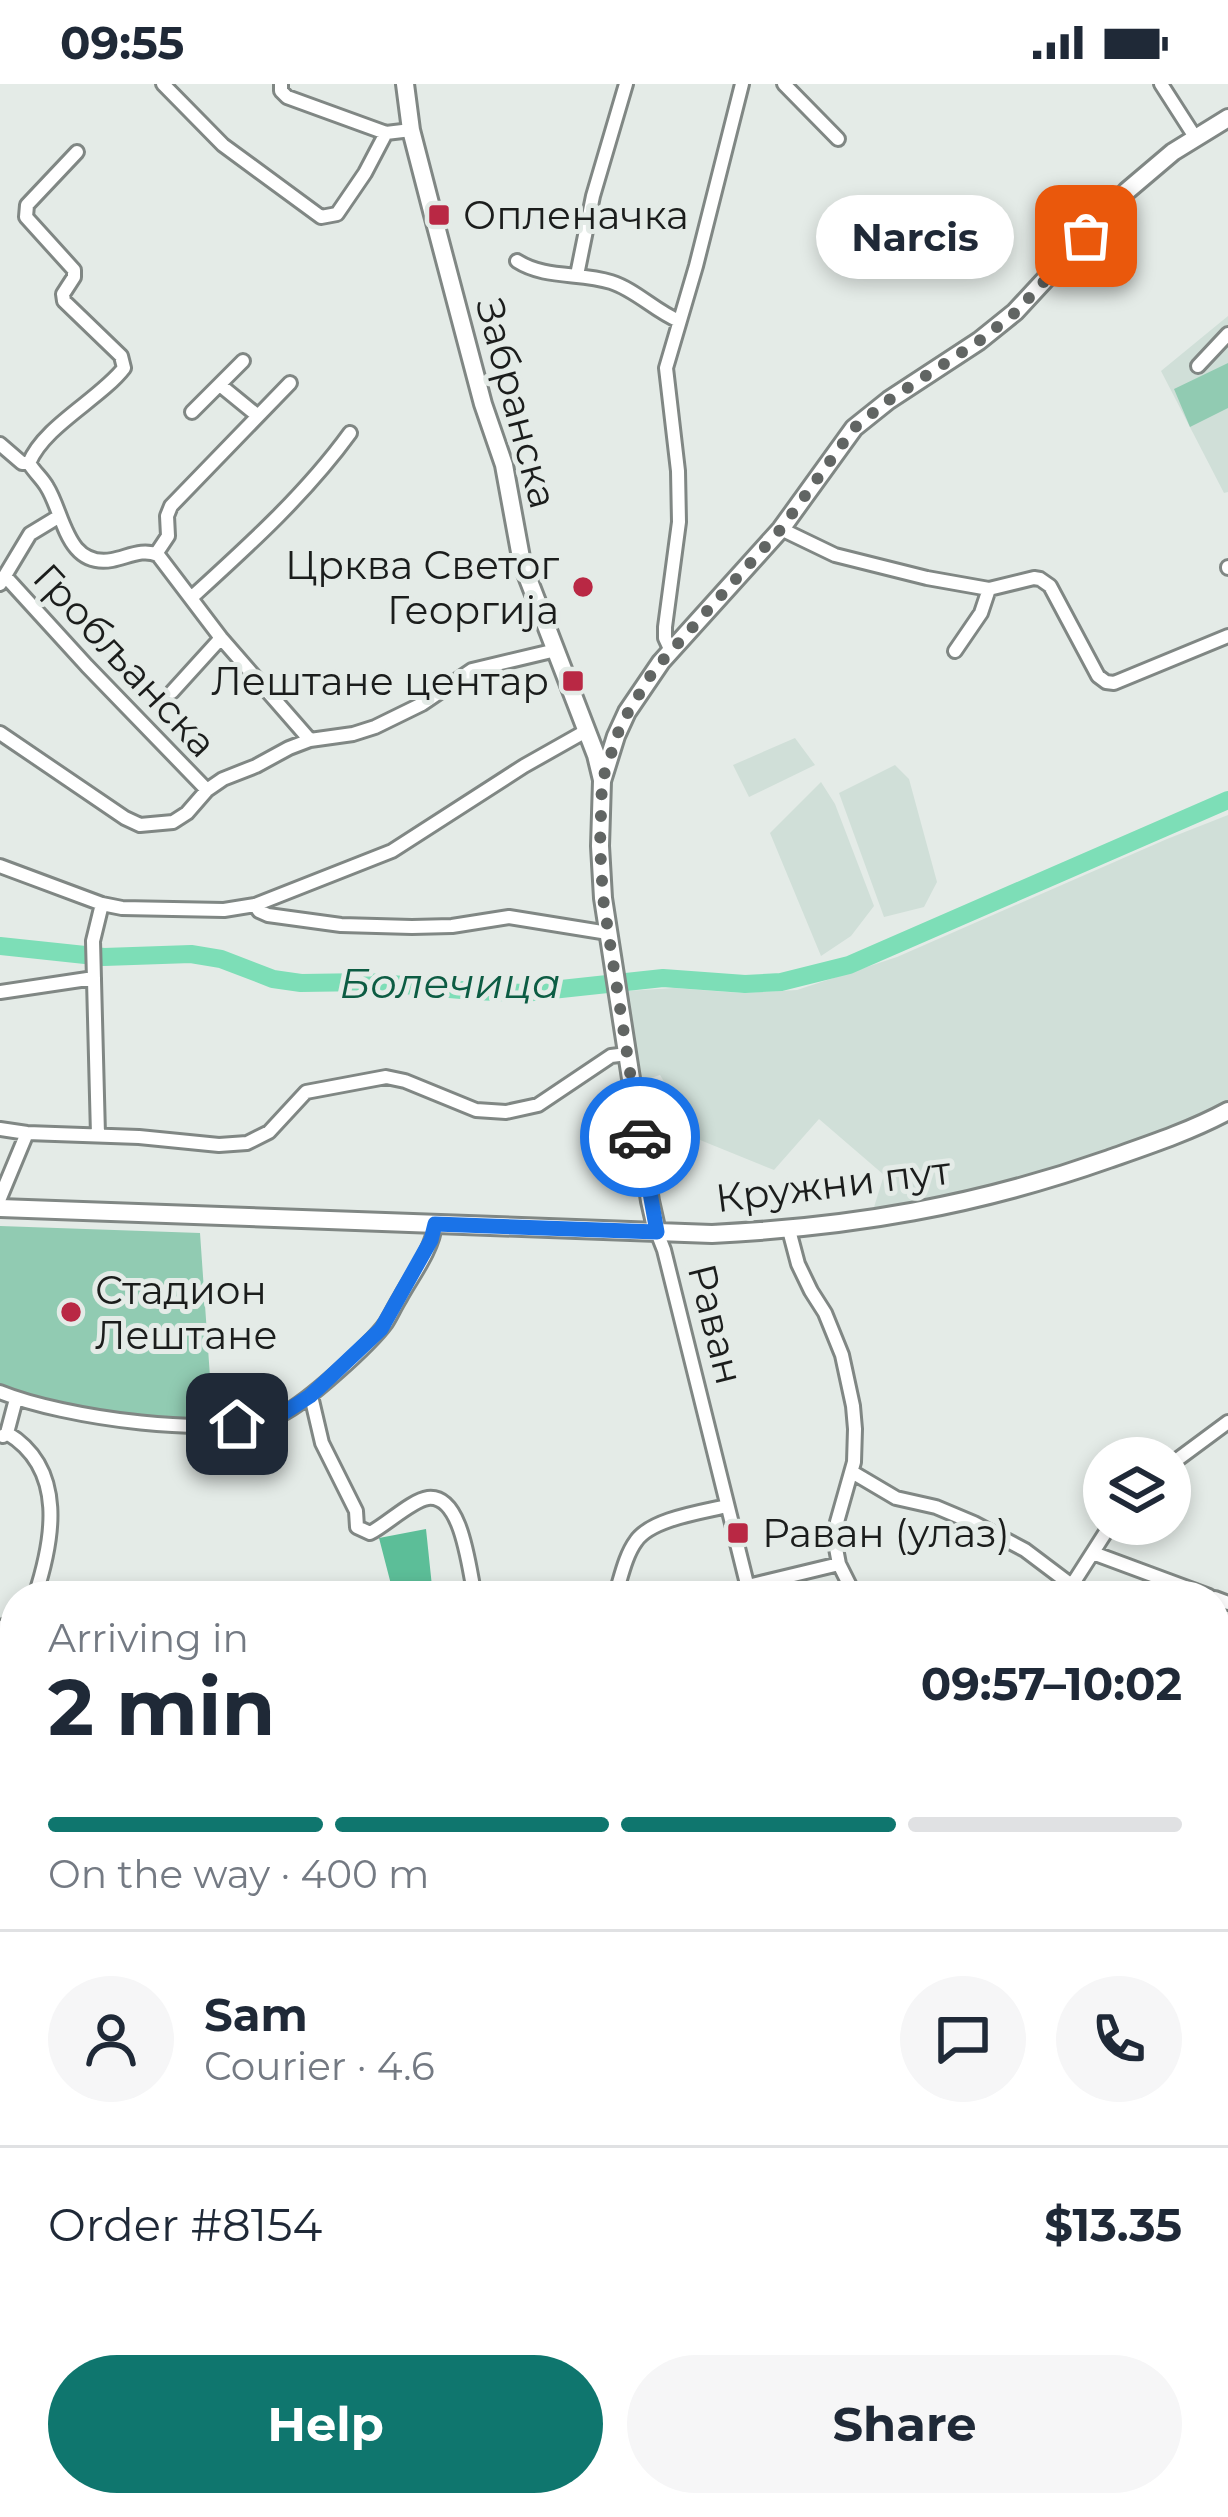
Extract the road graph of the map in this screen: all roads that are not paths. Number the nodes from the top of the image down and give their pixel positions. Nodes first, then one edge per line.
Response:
1 (164, 84) edge
2 (281, 84) edge
3 (405, 84) edge
4 (626, 84) edge
5 (742, 84) edge
6 (784, 84) edge
7 (1161, 84) edge
8 (1228, 118) edge
9 (411, 130) junction
10 (386, 133) junction
11 (1195, 137) junction
12 (838, 139) dead end
13 (77, 152) dead end
14 (517, 261) dead end
15 (577, 274) junction
16 (680, 321) junction
17 (1228, 334) edge
18 (243, 361) dead end
19 (1198, 366) dead end
20 (290, 383) dead end
21 (220, 385) junction
22 (192, 412) dead end
23 (258, 416) junction
24 (350, 433) dead end
25 (0, 444) edge
26 (29, 464) junction
27 (58, 517) junction
28 (781, 529) junction
29 (156, 554) junction
30 (3, 580) edge
31 (989, 589) junction
32 (191, 598) junction
33 (1228, 636) edge
34 (221, 638) junction
35 (556, 650) junction
36 (671, 651) junction
37 (955, 651) dead end
38 (172, 692) dead end
39 (627, 712) junction
40 (586, 731) junction
41 (0, 733) edge
42 (310, 740) junction
43 (602, 781) junction
44 (207, 790) junction
45 (0, 866) edge
46 (102, 904) junction
47 (255, 905) junction
48 (608, 933) junction
49 (94, 963) junction
50 (0, 992) edge
51 (627, 1054) junction
52 (1228, 1111) edge
53 (0, 1129) edge
54 (28, 1133) junction
55 (98, 1135) junction
56 (0, 1198) edge
57 (0, 1208) edge
58 (435, 1224) junction
59 (789, 1230) junction
60 (657, 1232) junction
61 (0, 1393) edge
62 (310, 1396) junction
63 (16, 1399) junction
64 (1228, 1421) edge
65 (3, 1435) edge
66 (1191, 1449) edge
67 (852, 1472) junction
68 (727, 1506) junction
69 (1098, 1545) edge
70 (1093, 1553) junction
71 (839, 1564) junction
72 (39, 1581) edge
73 (472, 1581) edge
74 (620, 1581) edge
75 (746, 1581) edge
76 (782, 1581) edge
77 (848, 1581) edge
78 (1065, 1581) edge
79 (1075, 1581) edge
80 (1169, 1581) edge

1 - 10 street
2 - 10 street
3 - 9 street, Забранска
4 - 15 street
5 - 16 street
6 - 12 street
7 - 11 street
8 - 11 street, Раван
9 - 10 street
9 - 35 street, Забранска
11 - 28 street, Раван
13 - 26 street
14 - 15 street
15 - 16 street
16 - 36 street
17 - 19 street
18 - 21 street
20 - 23 street
21 - 22 street
21 - 23 street
23 - 29 street
24 - 32 street
25 - 26 street
26 - 27 street
27 - 29 street
27 - 30 street
28 - 31 street
28 - 36 street, Раван
29 - 32 street
30 - 44 street, Гробљанска
31 - 33 street
31 - 37 street
32 - 34 street
34 - 38 street
34 - 42 street
35 - 40 street, Забранска
35 - 42 street, Гробљанска
36 - 39 street, Раван
39 - 40 street
39 - 43 street, Раван
40 - 43 street, Раван
40 - 47 street
41 - 44 street, Гробљанска
42 - 44 street, Гробљанска
43 - 48 street, Раван
45 - 46 street
46 - 47 street
46 - 49 street
47 - 48 street
48 - 51 street, Раван
49 - 50 street
49 - 55 street
51 - 55 street
51 - 60 street, Раван
52 - 59 street, Кружни пут
53 - 54 street
54 - 55 street
54 - 56 street
57 - 58 street, Кружни пут
58 - 60 street, Кружни пут
58 - 62 street
59 - 60 street, Кружни пут
59 - 67 street
60 - 68 street, Раван
61 - 63 street
62 - 63 street
62 - 73 street
63 - 65 street
64 - 66 street
65 - 72 street
67 - 71 street
67 - 78 street
68 - 74 street
68 - 75 street, Раван
69 - 70 street
70 - 79 street
70 - 80 street
71 - 76 street
71 - 77 street

